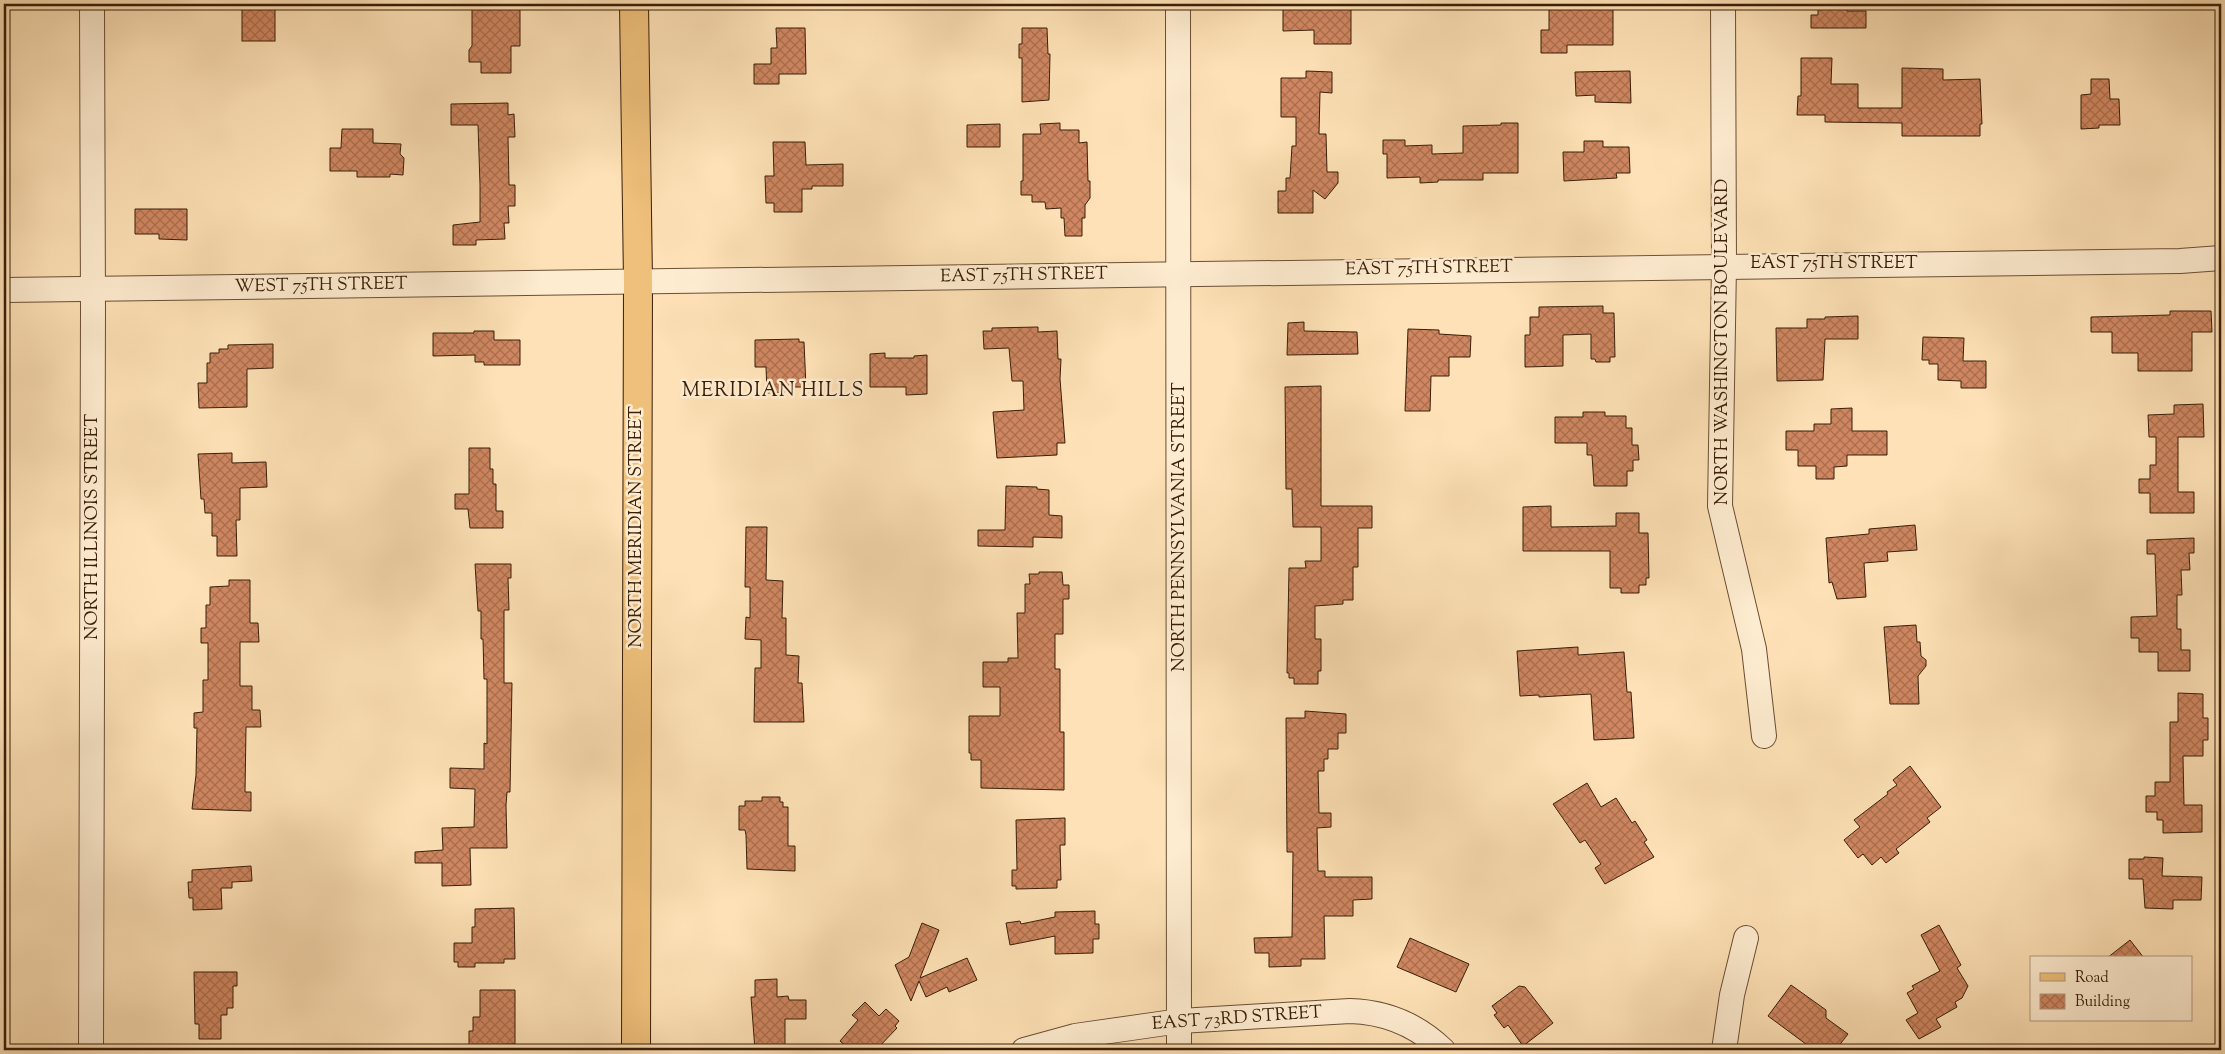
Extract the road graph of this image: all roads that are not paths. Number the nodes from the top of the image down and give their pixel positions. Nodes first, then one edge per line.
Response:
1 (92, 4) edge
2 (634, 4) edge
3 (1178, 4) edge
4 (1723, 4) edge
5 (2221, 258) edge
6 (1724, 264) junction
7 (1180, 273) junction
8 (638, 281) junction
9 (93, 289) junction
10 (4, 290) edge
11 (1764, 736) dead end
12 (1746, 938) dead end
13 (1180, 1021) junction
14 (91, 1050) edge
15 (636, 1050) edge
16 (1024, 1050) edge
17 (1180, 1050) edge
18 (1443, 1050) edge
19 (1724, 1050) edge

1 - 9 street, NORTH ILLINOIS STREET
2 - 8 main road, NORTH MERIDIAN STREET
3 - 7 street, NORTH PENNSYLVANIA STREET
4 - 6 street, NORTH WASHINGTON BOULEVARD
5 - 6 street, EAST 75TH STREET
6 - 7 street, EAST 75TH STREET
6 - 11 street, NORTH WASHINGTON BOULEVARD
7 - 8 street, EAST 75TH STREET
7 - 13 street, NORTH PENNSYLVANIA STREET
8 - 9 street, WEST 75TH STREET
8 - 15 main road, NORTH MERIDIAN STREET
9 - 10 street, WEST 75TH STREET
9 - 14 street, NORTH ILLINOIS STREET
12 - 19 street
13 - 16 street, EAST 73RD STREET
13 - 17 street, NORTH PENNSYLVANIA STREET
13 - 18 street, EAST 73RD STREET

